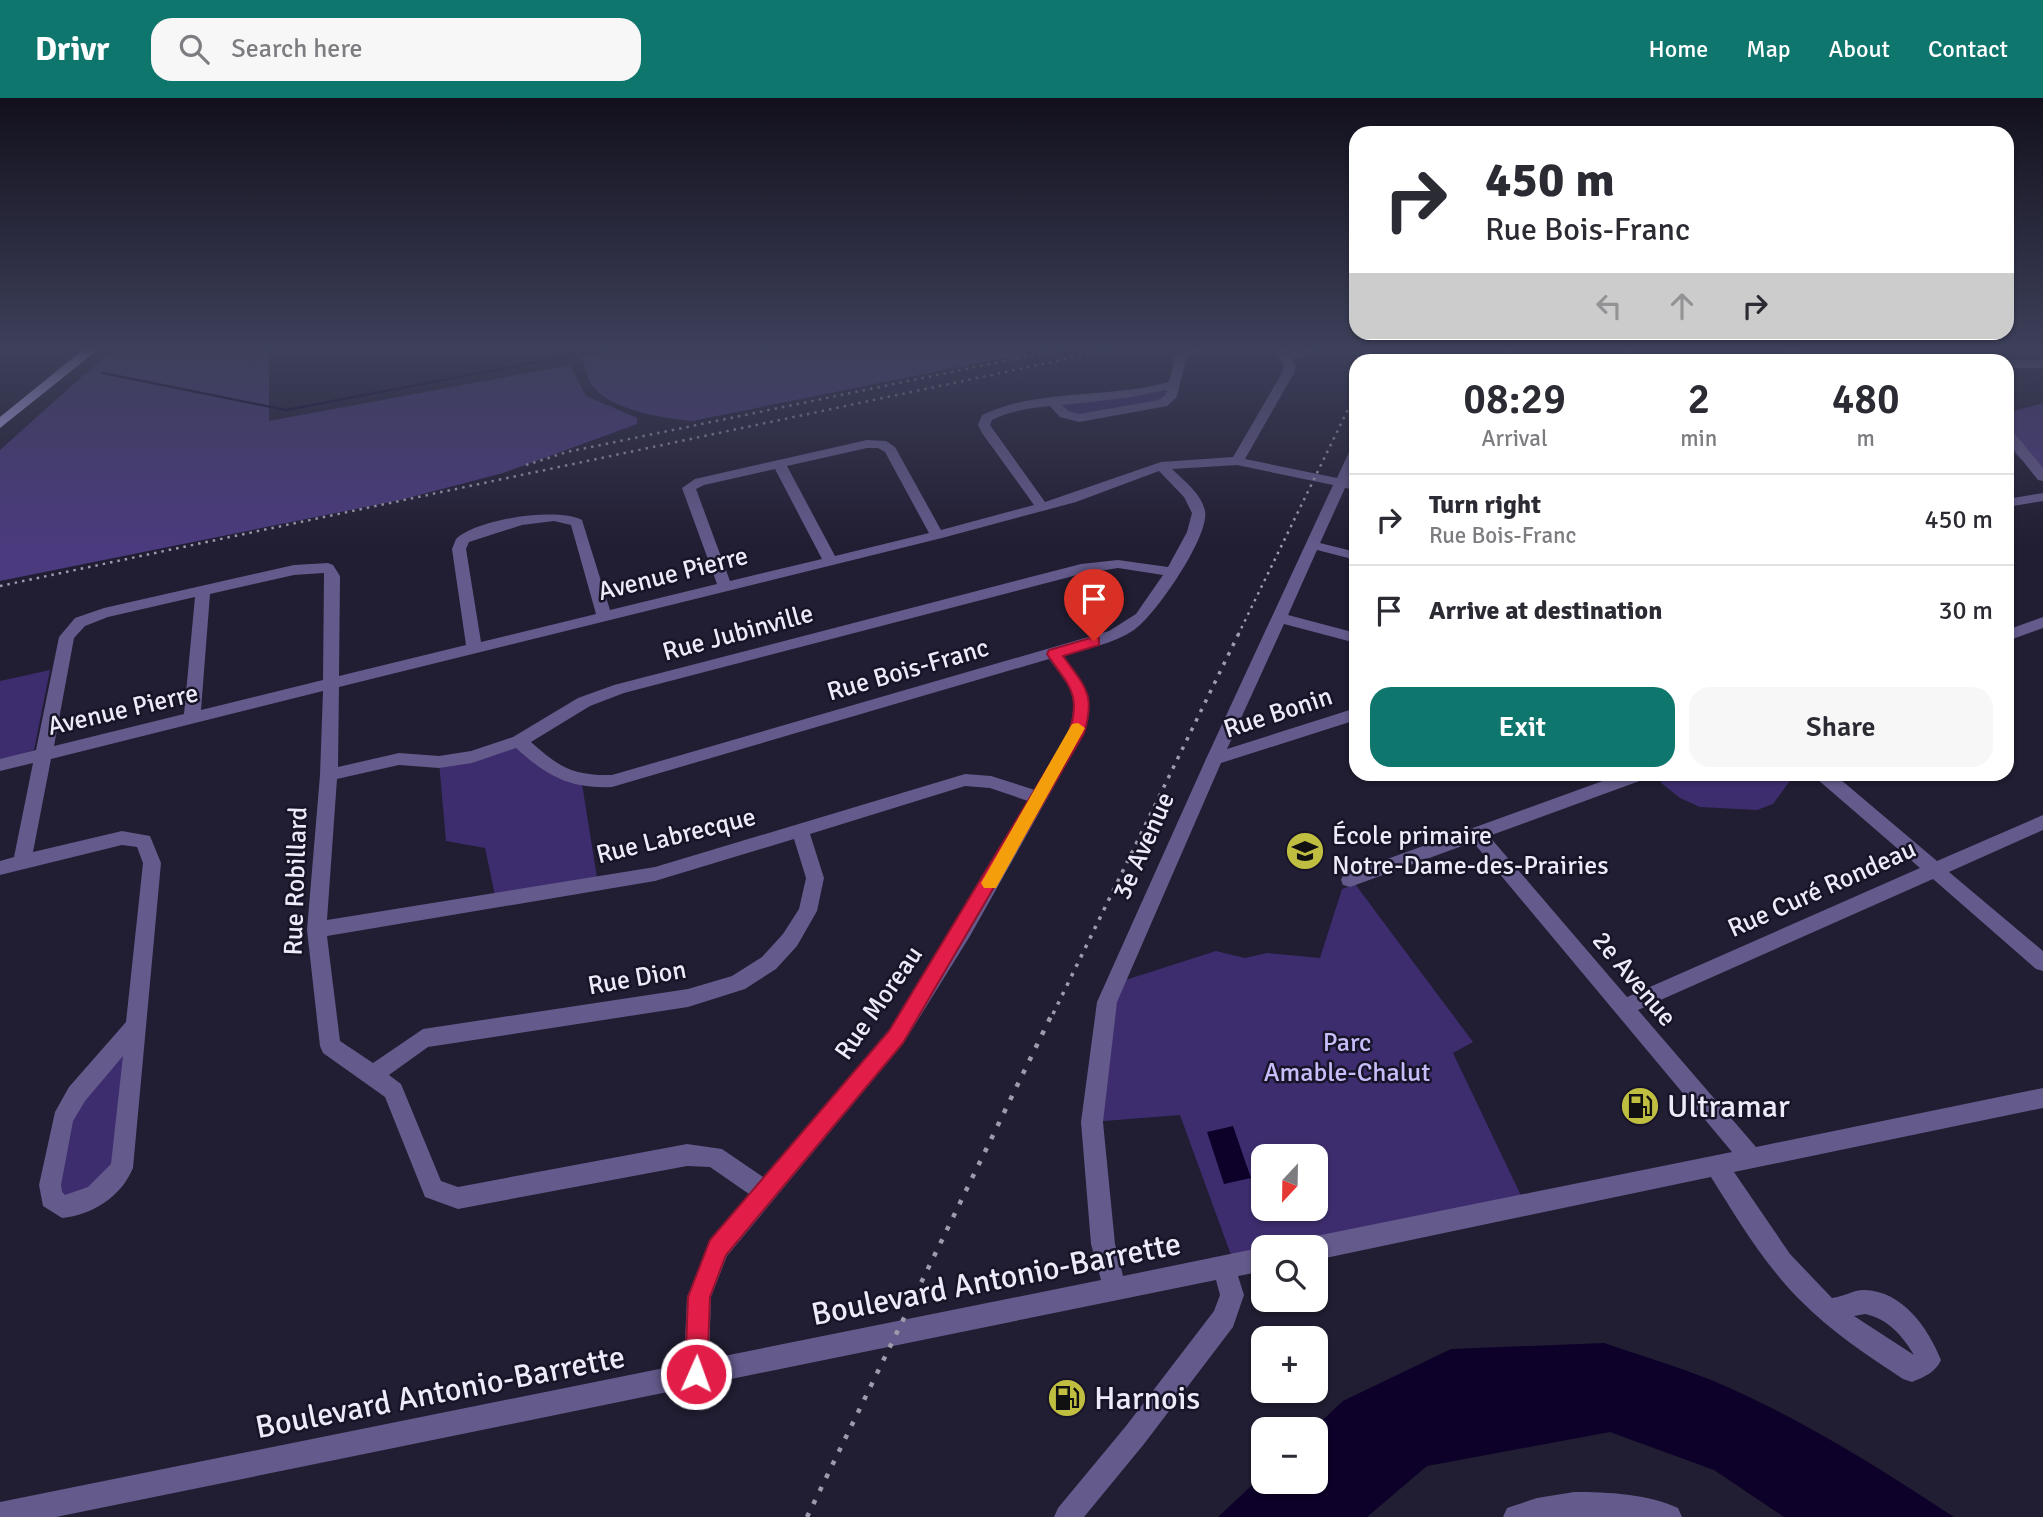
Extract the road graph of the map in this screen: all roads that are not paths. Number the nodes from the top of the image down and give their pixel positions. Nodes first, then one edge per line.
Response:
1 (992, 414) edge
2 (1068, 414) edge
3 (1108, 414) edge
4 (1264, 414) edge
5 (2014, 441) edge
6 (1237, 461) junction
7 (779, 464) junction
8 (1161, 467) junction
9 (2043, 477) edge
10 (1349, 485) edge
11 (2043, 498) edge
12 (2014, 502) edge
13 (1042, 507) junction
14 (937, 535) junction
15 (1313, 545) junction
16 (1349, 554) edge
17 (830, 560) junction
18 (1170, 572) junction
19 (725, 586) junction
20 (203, 590) junction
21 (604, 615) junction
22 (1278, 617) junction
23 (2043, 622) edge
24 (2014, 633) edge
25 (1349, 636) edge
26 (474, 648) junction
27 (1054, 654) junction
28 (331, 684) junction
29 (1349, 716) edge
30 (192, 720) junction
31 (519, 741) junction
32 (44, 754) junction
33 (1214, 760) junction
34 (0, 765) edge
35 (329, 775) junction
36 (1620, 781) edge
37 (1831, 781) edge
38 (1039, 798) junction
39 (2043, 822) edge
40 (800, 831) junction
41 (1476, 834) junction
42 (22, 862) junction
43 (1934, 867) junction
44 (0, 868) edge
45 (1350, 880) dead end
46 (317, 930) junction
47 (2043, 963) edge
48 (1625, 1007) junction
49 (136, 1025) junction
50 (373, 1075) junction
51 (2043, 1098) edge
52 (1751, 1158) junction
53 (1716, 1165) junction
54 (765, 1192) junction
55 (1328, 1246) edge
56 (1251, 1262) edge
57 (1224, 1267) junction
58 (1115, 1289) junction
59 (1828, 1310) dead end
60 (696, 1374) junction
61 (0, 1515) edge
62 (1067, 1517) edge
63 (1516, 1517) edge
64 (1669, 1517) edge

1 - 13 street
2 - 3 street
4 - 6 street
5 - 9 street
6 - 8 street, Avenue Pierre
6 - 10 street, Avenue Pierre
7 - 14 street
7 - 17 street
7 - 19 street
8 - 13 street, Avenue Pierre
8 - 18 street, Rue Bois-Franc
10 - 15 street, 3e Avenue
11 - 12 street
13 - 14 street, Avenue Pierre
14 - 17 street, Avenue Pierre
15 - 16 street
15 - 22 street, 3e Avenue
17 - 19 street, Avenue Pierre
18 - 27 street, Rue Bois-Franc
18 - 31 street, Rue Jubinville
19 - 21 street, Avenue Pierre
20 - 28 street, Rue Robillard
20 - 30 street
20 - 32 street, Rue Robillard
21 - 26 street, Avenue Pierre
21 - 26 street
22 - 25 street
22 - 33 street, 3e Avenue
23 - 24 street
26 - 28 street, Avenue Pierre
27 - 31 street, Rue Bois-Franc
27 - 38 street, Rue Moreau
28 - 30 street, Avenue Pierre
28 - 35 street, Rue Robillard
29 - 33 street, Rue Bonin
30 - 32 street, Avenue Pierre
31 - 35 street, Rue Jubinville
32 - 34 street, Avenue Pierre
32 - 42 street
33 - 58 street, 3e Avenue
35 - 46 street, Rue Robillard
36 - 41 street
37 - 43 street
38 - 40 street, Rue Labrecque
38 - 54 street, Rue Moreau
39 - 43 street, Rue Curé Rondeau
40 - 46 street, Rue Labrecque
40 - 50 street, Rue Dion
41 - 45 street
41 - 48 street, 2e Avenue
42 - 44 street
42 - 49 street
43 - 47 street
43 - 48 street, Rue Curé Rondeau
46 - 50 street, Rue Robillard
48 - 52 street, 2e Avenue
49 - 49 street
50 - 54 street, Rue Robillard
51 - 52 street
52 - 53 street
53 - 55 street
53 - 59 street
54 - 60 street, Rue Moreau
56 - 57 street, Boulevard Antonio-Barrette
57 - 58 street, Boulevard Antonio-Barrette
57 - 62 street
58 - 60 street, Boulevard Antonio-Barrette
60 - 61 street, Boulevard Antonio-Barrette
63 - 64 street

